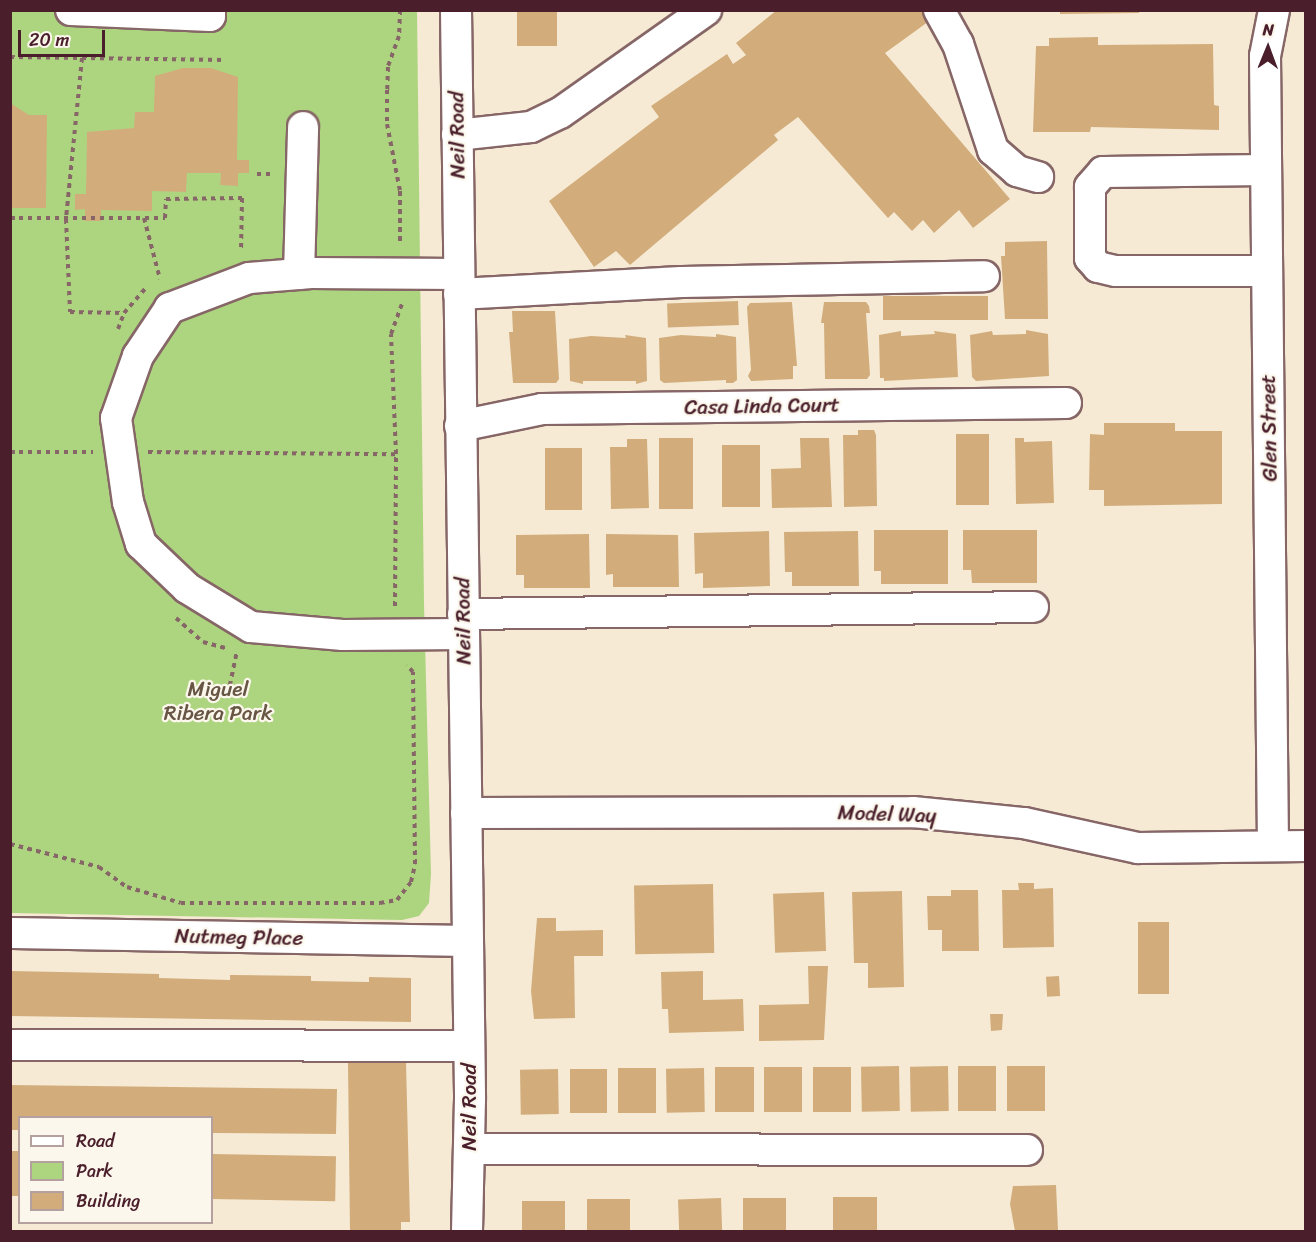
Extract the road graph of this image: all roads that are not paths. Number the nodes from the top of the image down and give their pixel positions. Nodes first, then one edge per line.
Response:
1 (62, 10) edge
2 (210, 10) edge
3 (456, 10) edge
4 (706, 10) edge
5 (939, 10) edge
6 (1274, 10) edge
7 (71, 11) edge
8 (303, 127) dead end
9 (457, 135) junction
10 (1266, 170) junction
11 (1038, 177) dead end
12 (1267, 271) junction
13 (299, 274) junction
14 (984, 276) dead end
15 (459, 284) junction
16 (1066, 403) dead end
17 (460, 426) junction
18 (1033, 607) dead end
19 (463, 624) junction
20 (466, 813) junction
21 (1273, 846) junction
22 (1305, 846) edge
23 (10, 933) edge
24 (467, 941) junction
25 (10, 1045) edge
26 (469, 1046) junction
27 (469, 1149) junction
28 (1027, 1150) dead end
29 (467, 1232) edge

1 - 7 street
2 - 7 street
3 - 9 street, Neil Road
4 - 9 street
5 - 11 street
6 - 10 street, Glen Street
8 - 13 street
9 - 15 street, Neil Road
10 - 12 street, Glen Street
10 - 12 street
12 - 21 street, Glen Street
13 - 15 street
13 - 19 street
14 - 15 street
15 - 17 street, Neil Road
16 - 17 street, Casa Linda Court
17 - 19 street, Neil Road
18 - 19 street
19 - 20 street, Neil Road
20 - 21 street, Model Way
20 - 24 street, Neil Road
21 - 22 street, Model Way
23 - 24 street, Nutmeg Place
24 - 26 street, Neil Road
25 - 26 street
26 - 27 street, Neil Road
27 - 28 street
27 - 29 street, Neil Road

